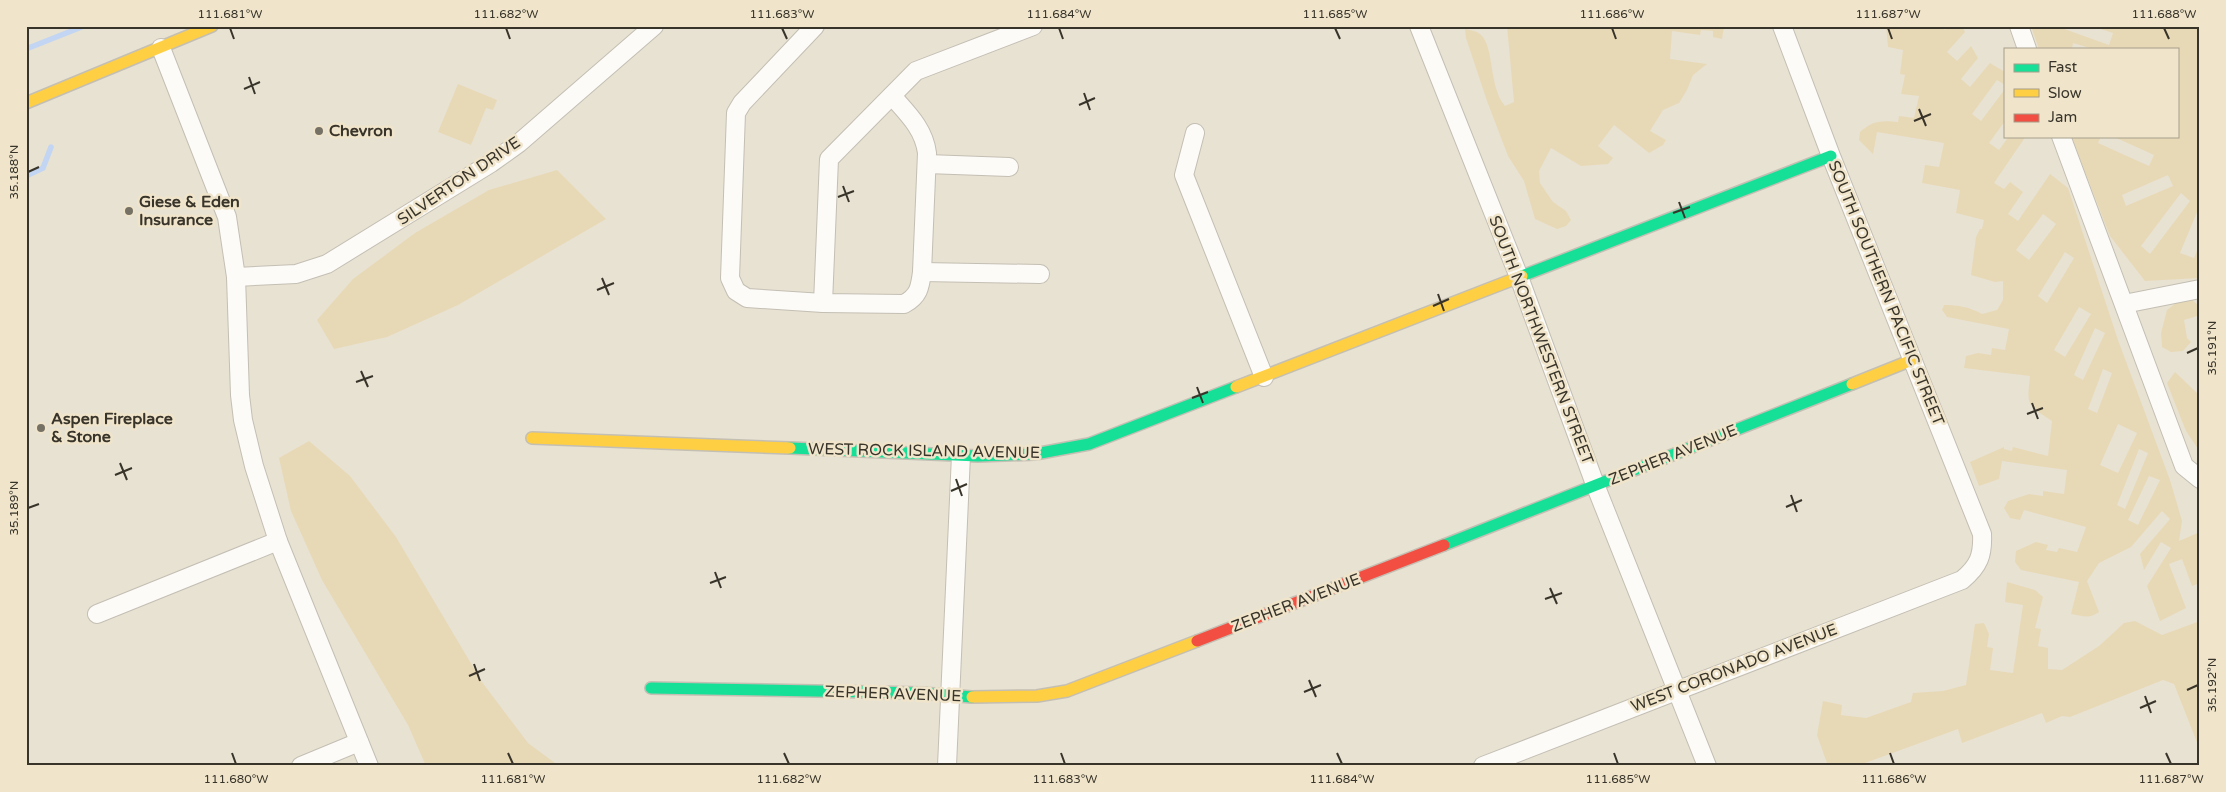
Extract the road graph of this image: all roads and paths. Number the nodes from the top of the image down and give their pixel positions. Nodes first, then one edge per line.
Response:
1 (212, 26) edge
2 (654, 26) edge
3 (815, 26) edge
4 (1033, 26) edge
5 (1419, 26) edge
6 (1782, 26) edge
7 (2019, 26) edge
8 (161, 48) junction
9 (2027, 48) edge
10 (892, 96) junction
11 (26, 103) edge
12 (1195, 133) dead end
13 (2062, 138) edge
14 (1831, 156) junction
15 (927, 164) junction
16 (1009, 168) dead end
17 (922, 272) junction
18 (1040, 274) dead end
19 (236, 277) junction
20 (1519, 277) junction
21 (2200, 289) edge
22 (822, 303) junction
23 (2124, 304) junction
24 (1912, 360) junction
25 (1264, 377) junction
26 (532, 438) dead end
27 (960, 455) junction
28 (2200, 479) edge
29 (1596, 486) junction
30 (278, 541) junction
31 (1979, 561) joint
32 (97, 614) dead end
33 (651, 688) dead end
34 (1677, 690) junction
35 (949, 694) junction
36 (359, 742) junction
37 (300, 766) edge
38 (369, 766) edge
39 (947, 766) edge
40 (1482, 766) edge
41 (1707, 766) edge

1 - 8 street
2 - 19 street, SILVERTON DRIVE
3 - 22 street
4 - 10 street
5 - 20 street, SOUTH NORTHWESTERN STREET
6 - 14 street, SOUTH SOUTHERN PACIFIC STREET
7 - 9 street
8 - 11 street
8 - 19 street
10 - 15 street
10 - 22 street
12 - 25 street
13 - 23 street
14 - 20 street, WEST ROCK ISLAND AVENUE
14 - 24 street, SOUTH SOUTHERN PACIFIC STREET
15 - 16 street
15 - 17 street
17 - 18 street
17 - 22 street
19 - 30 street
20 - 25 street, WEST ROCK ISLAND AVENUE
20 - 29 street, SOUTH NORTHWESTERN STREET
21 - 23 street
23 - 28 street
24 - 29 street, ZEPHER AVENUE
24 - 31 street, SOUTH SOUTHERN PACIFIC STREET
25 - 27 street, WEST ROCK ISLAND AVENUE
26 - 27 street, WEST ROCK ISLAND AVENUE
27 - 35 street
29 - 34 street, SOUTH NORTHWESTERN STREET
29 - 35 street, ZEPHER AVENUE
30 - 32 street
30 - 36 street
31 - 34 street, WEST CORONADO AVENUE
33 - 35 street, ZEPHER AVENUE
34 - 40 street, WEST CORONADO AVENUE
34 - 41 street, SOUTH NORTHWESTERN STREET
35 - 39 street
36 - 37 street
36 - 38 street

